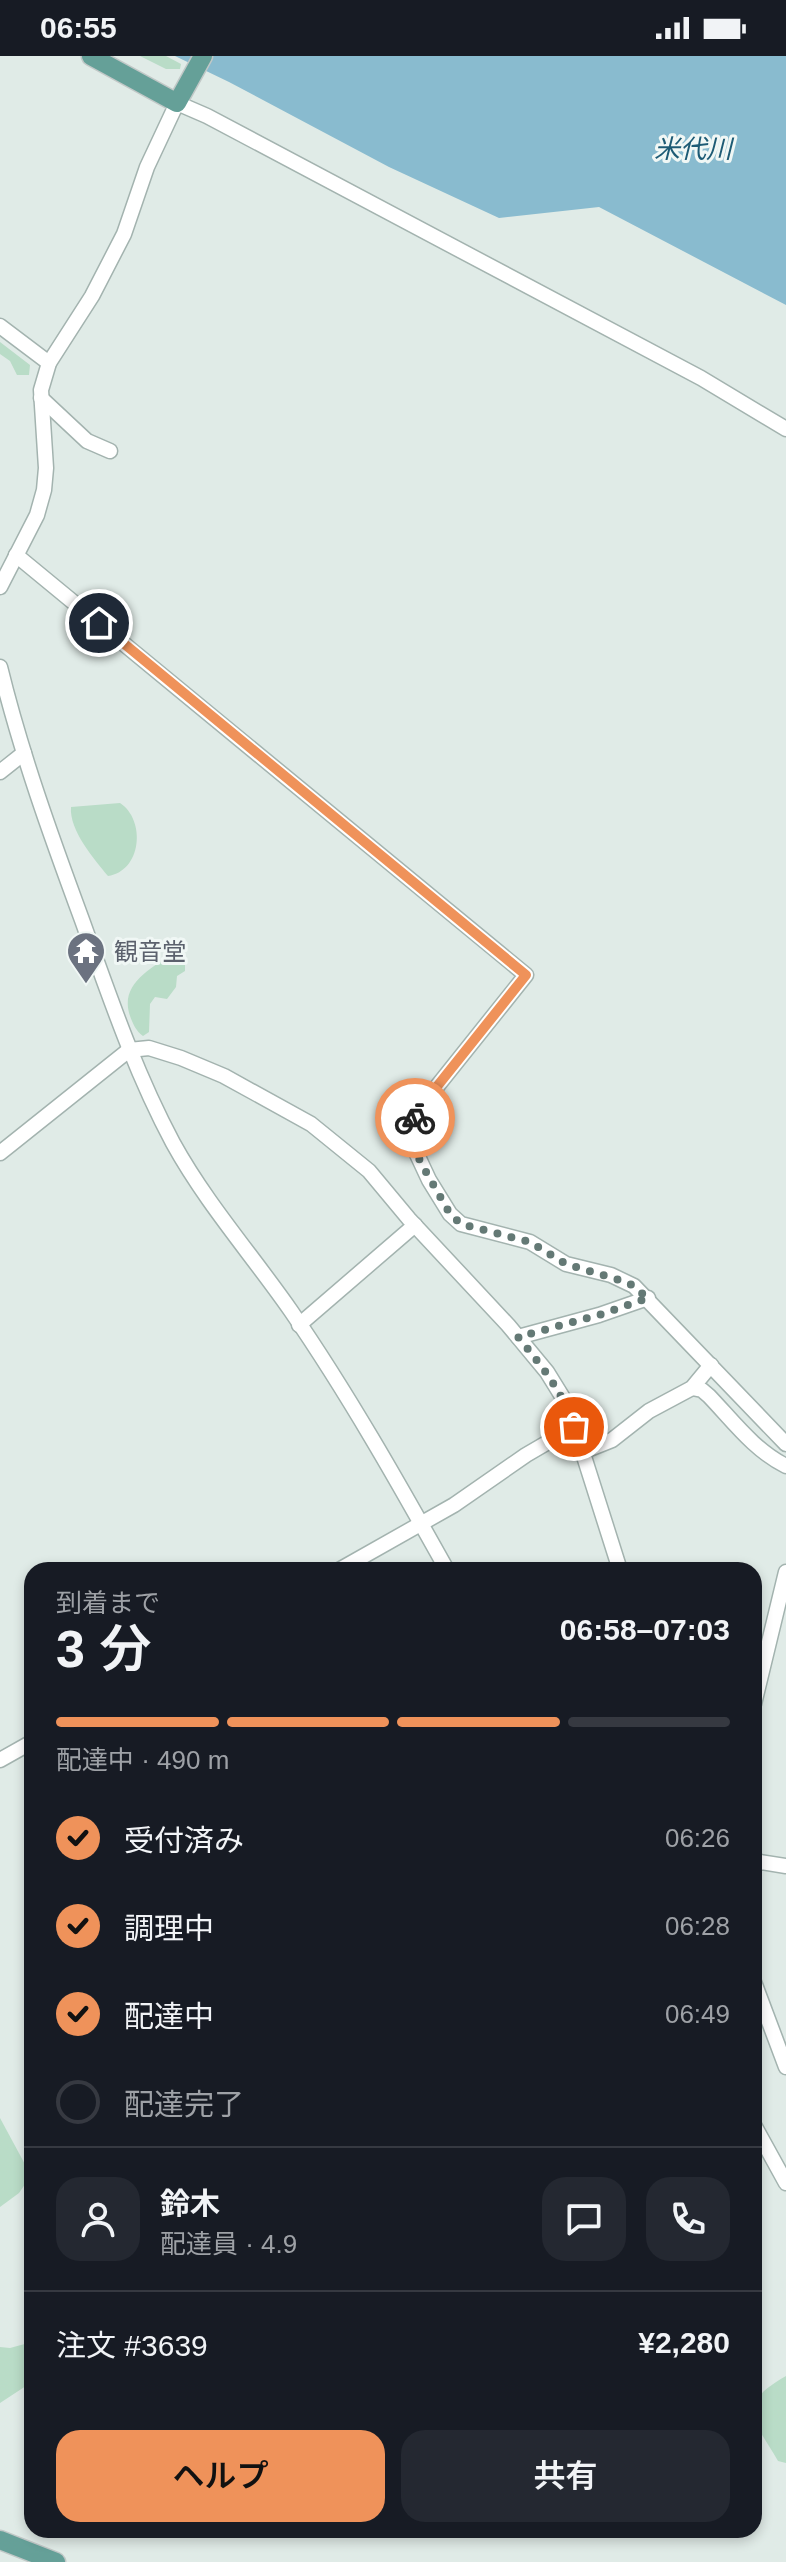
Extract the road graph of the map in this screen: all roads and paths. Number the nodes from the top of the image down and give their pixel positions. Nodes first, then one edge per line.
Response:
1 (91, 56) edge
2 (203, 56) edge
3 (182, 95) junction
4 (0, 326) edge
5 (49, 363) junction
6 (41, 398) junction
7 (786, 429) edge
8 (110, 451) dead end
9 (16, 555) junction
10 (0, 587) edge
11 (0, 667) edge
12 (24, 753) junction
13 (0, 772) edge
14 (129, 1050) junction
15 (0, 1153) edge
16 (415, 1225) junction
17 (648, 1298) junction
18 (299, 1325) junction
19 (518, 1337) junction
20 (711, 1365) junction
21 (692, 1388) junction
22 (574, 1427) junction
23 (786, 1444) edge
24 (582, 1452) junction
25 (786, 1466) edge
26 (422, 1524) junction
27 (353, 1562) edge
28 (443, 1562) edge
29 (617, 1562) edge
30 (786, 1572) edge
31 (762, 1671) edge
32 (24, 1746) edge
33 (0, 1760) edge
34 (762, 1862) edge
35 (786, 1866) edge
36 (762, 2003) edge
37 (786, 2067) edge
38 (762, 2140) edge
39 (786, 2183) edge
40 (0, 2540) edge
41 (56, 2562) edge

1 - 3 main road
2 - 3 main road
3 - 5 street
3 - 7 street
4 - 5 street
5 - 6 street
6 - 8 street
6 - 9 street
9 - 10 street
9 - 17 street
11 - 12 street
12 - 13 street
12 - 14 street
14 - 15 street
14 - 16 street
14 - 18 street
16 - 18 street
16 - 19 street
17 - 19 street
17 - 20 street
18 - 26 street
19 - 22 street
20 - 21 street
20 - 23 street
21 - 24 street
21 - 25 street
22 - 24 street
22 - 26 street
24 - 29 street
26 - 27 street
26 - 28 street
30 - 31 street
32 - 33 street
34 - 35 street
36 - 37 street
38 - 39 street
40 - 41 main road

